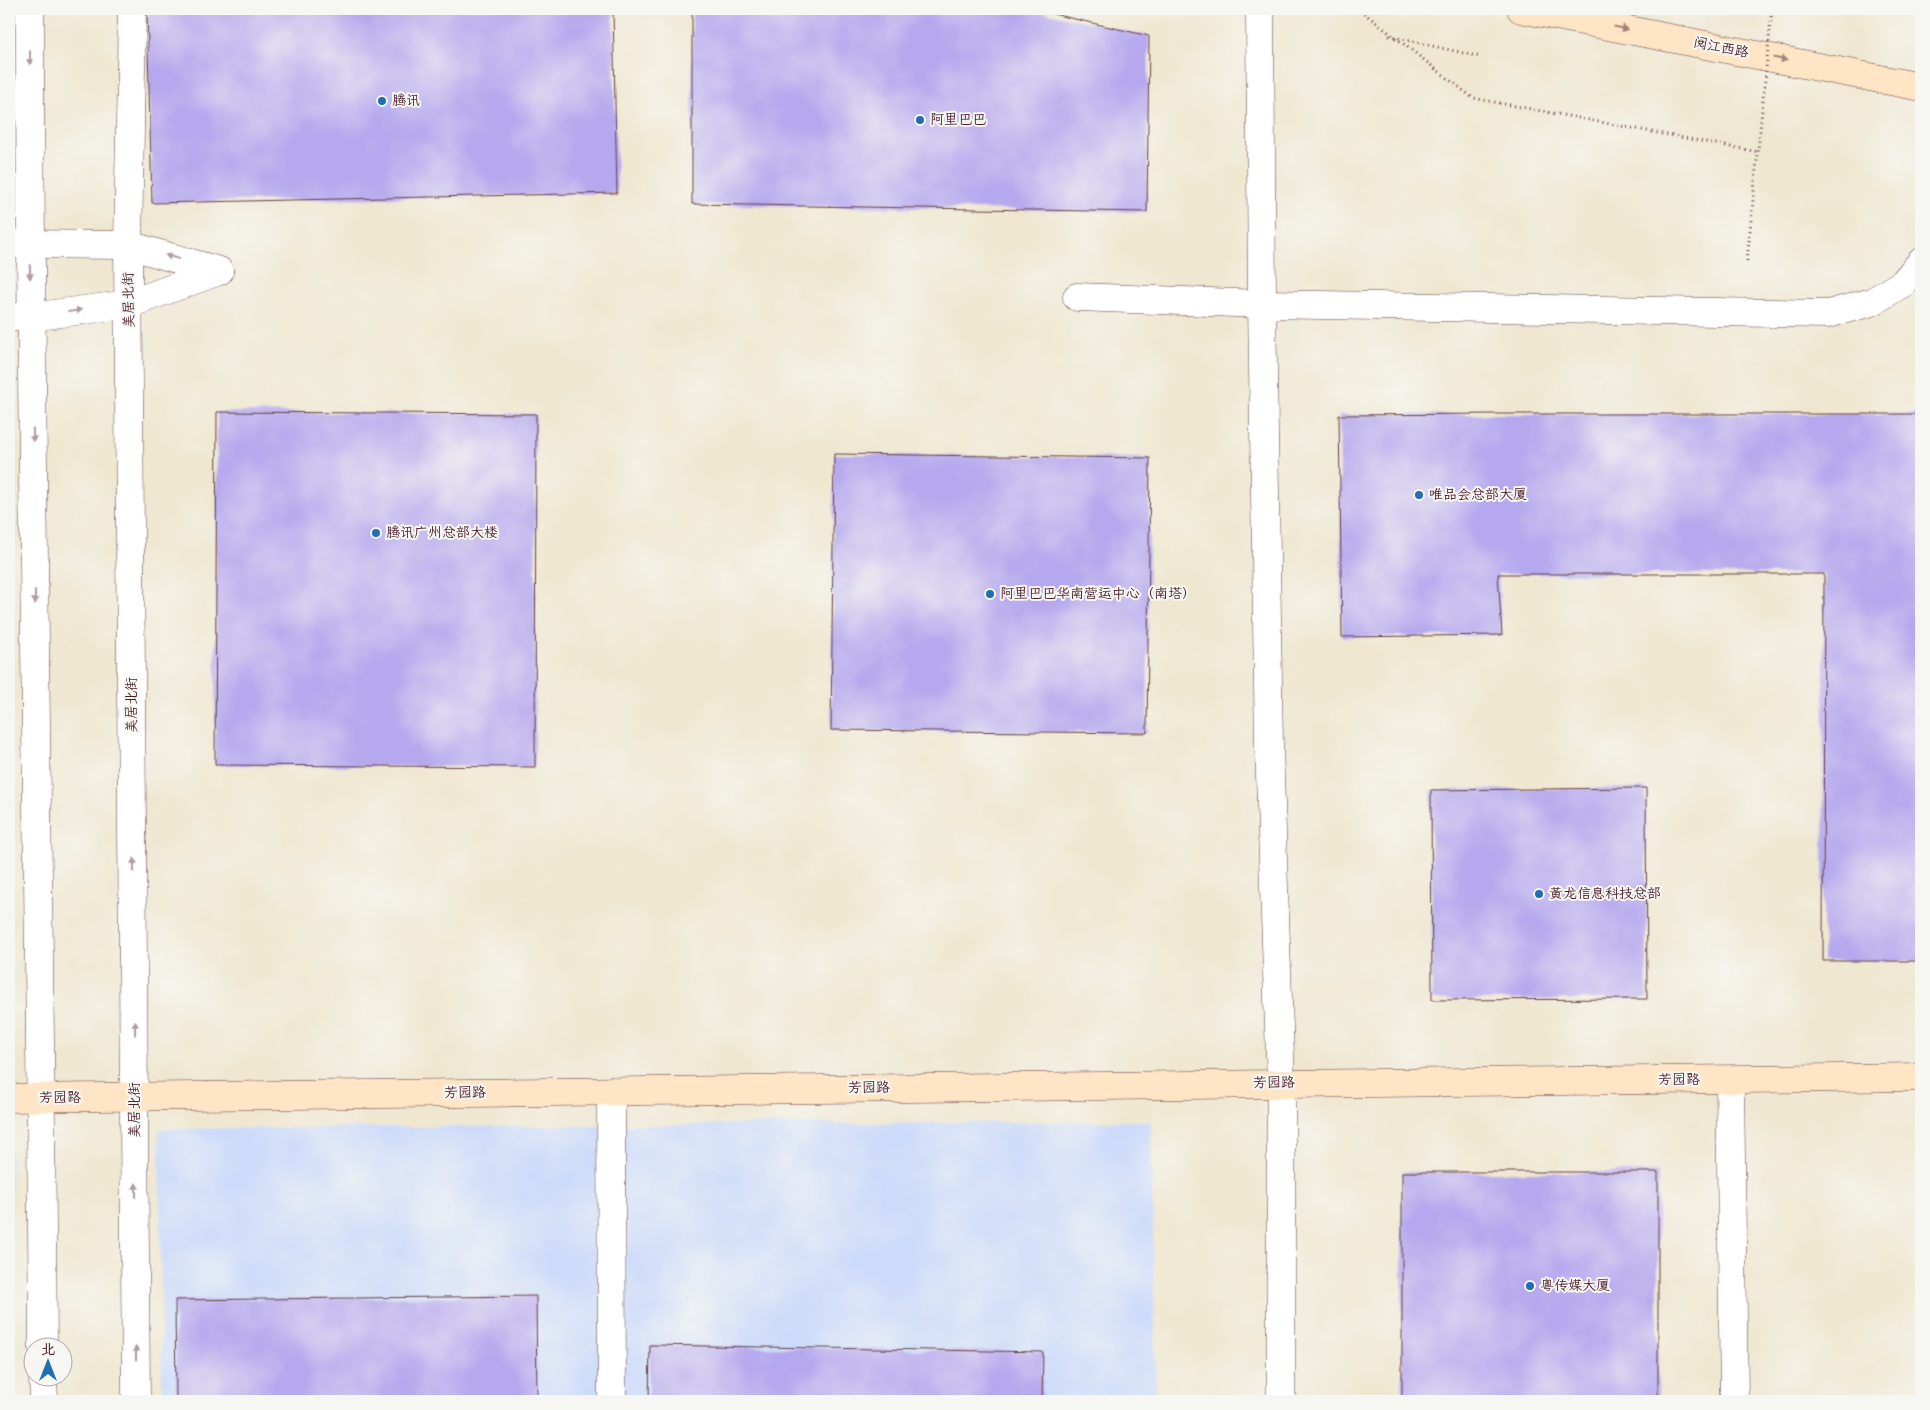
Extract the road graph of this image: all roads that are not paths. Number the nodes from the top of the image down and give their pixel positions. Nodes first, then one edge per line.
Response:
1 (30, 9) edge
2 (132, 9) edge
3 (1260, 9) edge
4 (1521, 9) edge
5 (1921, 87) edge
6 (19, 244) edge
7 (128, 245) junction
8 (1921, 262) edge
9 (1077, 298) dead end
10 (129, 304) junction
11 (1262, 304) junction
12 (20, 317) edge
13 (1921, 1077) edge
14 (1730, 1080) junction
15 (1281, 1083) junction
16 (611, 1091) junction
17 (136, 1097) junction
18 (9, 1098) edge
19 (42, 1098) junction
20 (43, 1338) edge
21 (43, 1388) edge
22 (44, 1401) edge
23 (136, 1401) edge
24 (612, 1401) edge
25 (1281, 1401) edge
26 (1734, 1401) edge

1 -> 6 street
2 - 7 street, 美居北街
3 - 11 street
4 -> 5 street, 阅江西路
6 - 7 street
6 -> 12 street
7 - 10 street, 美居北街
10 -> 7 street
8 - 11 street
9 - 11 street
12 -> 10 street
17 -> 10 street, 美居北街
11 - 15 street
12 -> 19 street
13 - 14 street, 芳园路
14 - 15 street, 芳园路
14 - 26 street
15 - 16 street, 芳园路
15 - 25 street
16 - 17 street, 芳园路
16 - 24 street
17 - 19 street, 芳园路
23 -> 17 street, 美居北街
18 - 19 street, 芳园路
19 - 20 street
21 - 22 street

